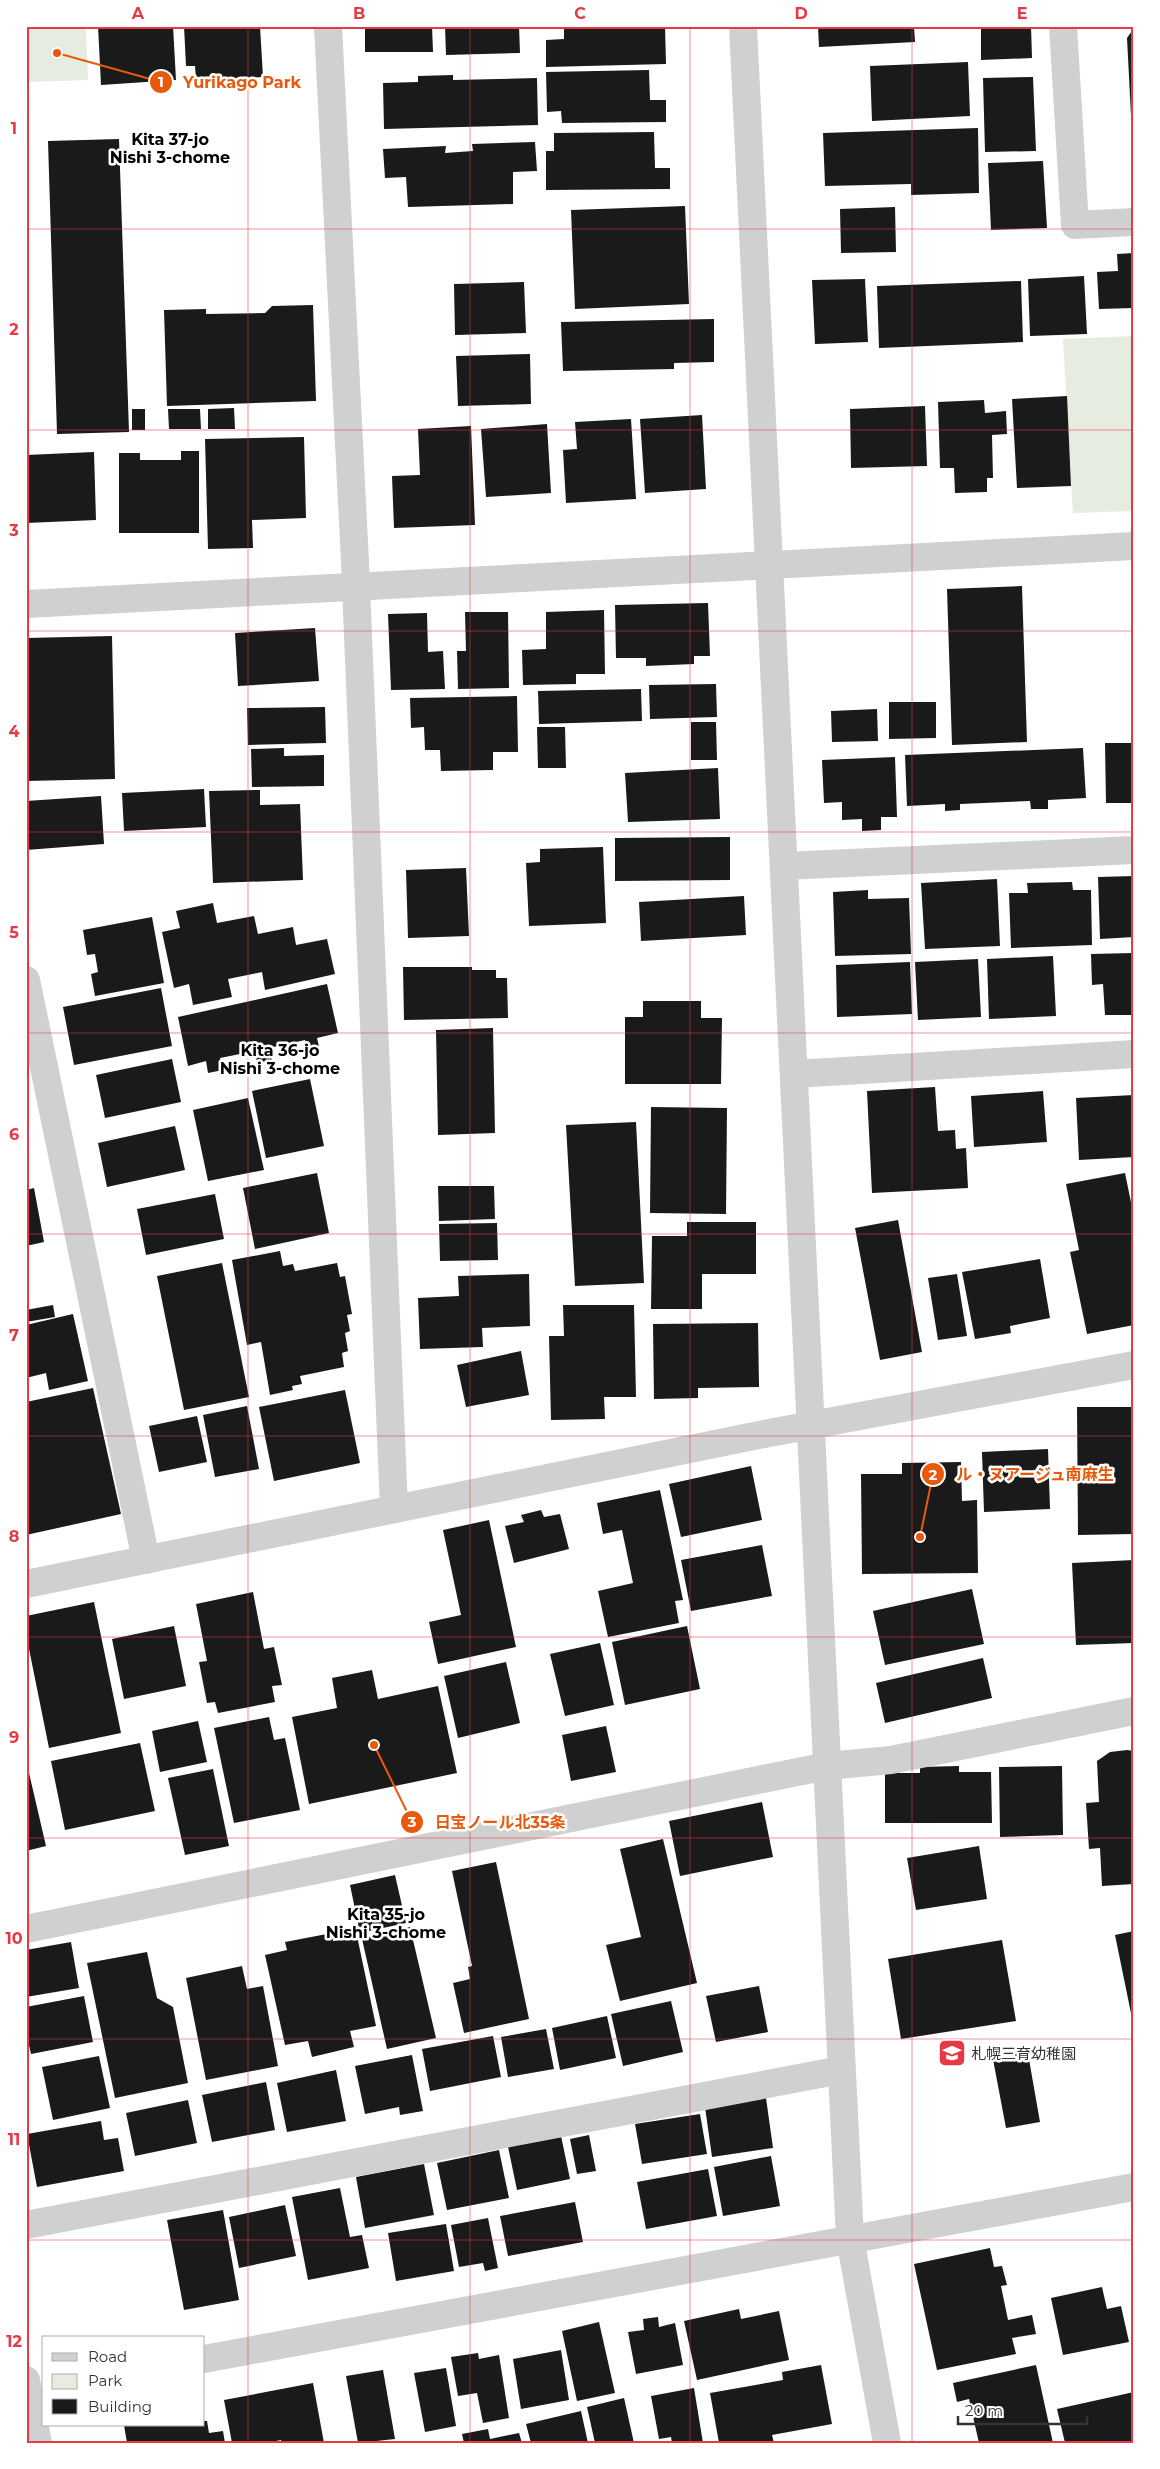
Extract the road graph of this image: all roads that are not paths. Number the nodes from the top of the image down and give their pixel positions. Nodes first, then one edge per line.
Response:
1 (328, 26) edge
2 (742, 26) edge
3 (1063, 26) edge
4 (1134, 222) edge
5 (1134, 546) edge
6 (769, 566) junction
7 (356, 587) junction
8 (26, 604) edge
9 (1134, 850) edge
10 (784, 866) junction
11 (26, 980) edge
12 (1134, 1054) edge
13 (794, 1074) junction
14 (1134, 1365) edge
15 (810, 1425) junction
16 (394, 1509) junction
17 (146, 1560) junction
18 (26, 1584) edge
19 (1134, 1711) edge
20 (827, 1766) junction
21 (26, 1929) edge
22 (841, 2070) junction
23 (1134, 2187) edge
24 (26, 2225) edge
25 (850, 2238) junction
26 (205, 2359) edge
27 (31, 2389) edge
28 (38, 2443) edge
29 (887, 2443) edge

1 - 7 street
2 - 6 street
3 - 4 street
5 - 6 street
6 - 7 street
6 - 10 street
7 - 8 street
7 - 16 street
9 - 10 street
10 - 13 street
11 - 17 street
12 - 13 street
13 - 15 street
14 - 15 street
15 - 16 street
15 - 20 street
16 - 17 street
17 - 18 street
19 - 20 street
20 - 21 street
20 - 22 street
22 - 24 street
22 - 25 street
23 - 25 street
25 - 26 street
25 - 29 street
27 - 28 street

